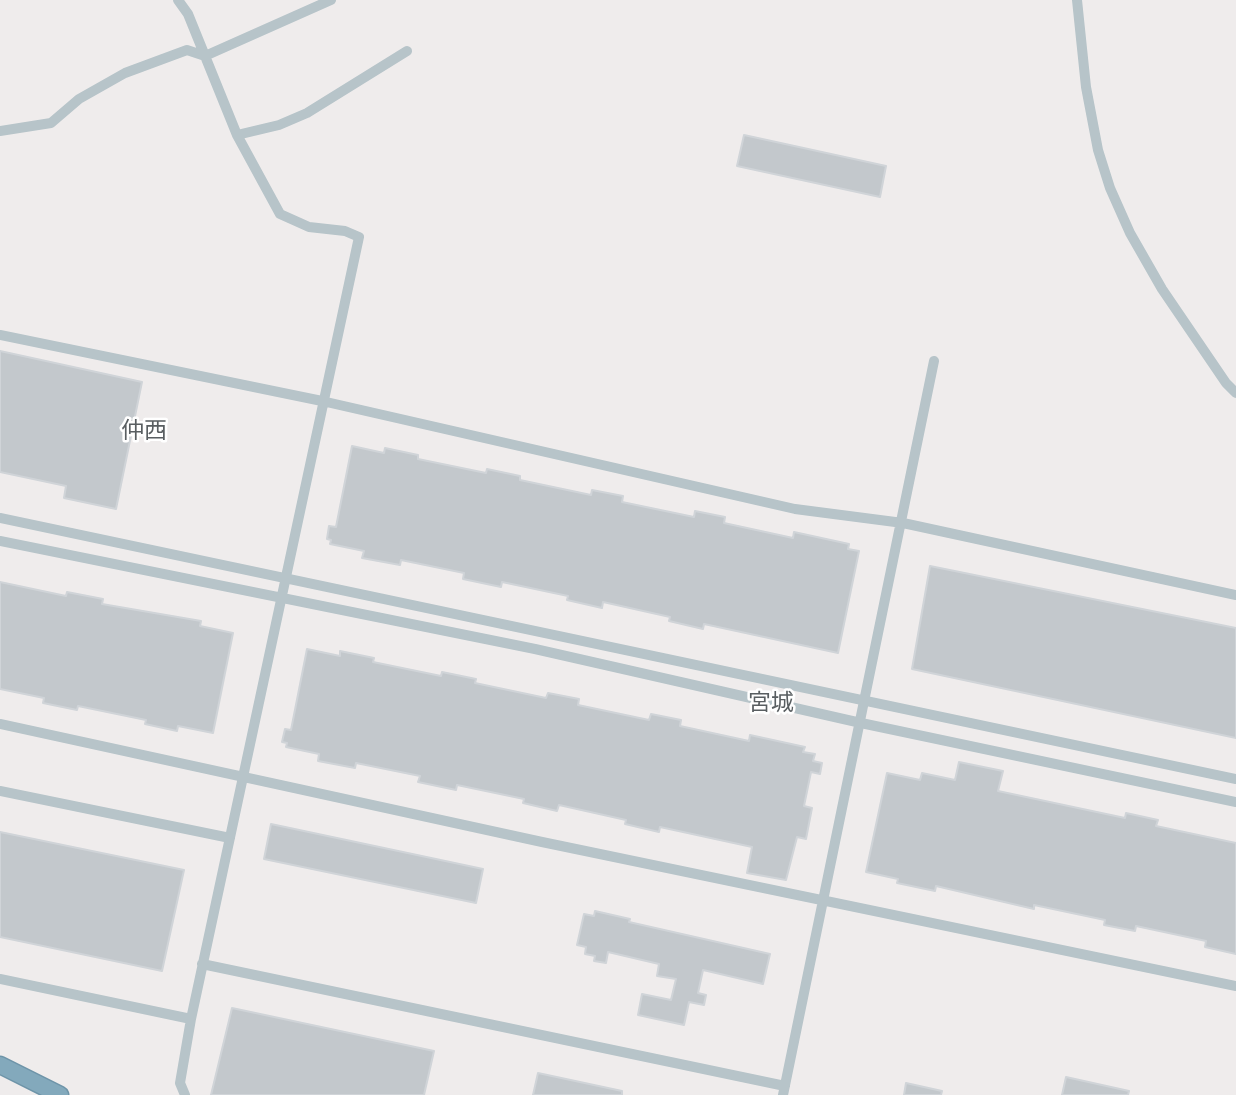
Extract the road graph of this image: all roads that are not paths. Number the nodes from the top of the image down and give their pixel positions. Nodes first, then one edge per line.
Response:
1 (178, 0) edge
2 (331, 0) edge
3 (1077, 0) edge
4 (407, 51) dead end
5 (205, 56) junction
6 (0, 131) edge
7 (237, 135) junction
8 (0, 335) edge
9 (934, 361) dead end
10 (1236, 393) edge
11 (322, 401) junction
12 (0, 518) edge
13 (903, 523) junction
14 (0, 541) edge
15 (284, 577) junction
16 (1236, 595) edge
17 (279, 599) junction
18 (866, 701) junction
19 (861, 723) junction
20 (0, 724) edge
21 (243, 775) junction
22 (1236, 779) edge
23 (0, 791) edge
24 (1236, 802) edge
25 (230, 838) junction
26 (823, 898) junction
27 (202, 964) junction
28 (0, 979) edge
29 (1236, 986) edge
30 (191, 1018) junction
31 (0, 1065) edge
32 (784, 1091) edge
33 (60, 1095) edge
34 (185, 1095) edge

1 - 5 lane
2 - 5 lane
3 - 10 lane
4 - 7 lane
5 - 6 lane
5 - 7 lane
7 - 11 lane
8 - 11 lane
9 - 13 lane
11 - 13 lane
11 - 15 lane
12 - 15 lane
13 - 16 lane
13 - 18 lane
14 - 17 lane
15 - 17 lane
15 - 18 lane
17 - 19 lane
17 - 21 lane
18 - 19 lane
18 - 22 lane
19 - 24 lane
19 - 26 lane
20 - 21 lane
21 - 25 lane
21 - 26 lane
23 - 25 lane
25 - 27 lane
26 - 29 lane
26 - 32 lane
27 - 30 lane
27 - 32 lane
28 - 30 lane
30 - 34 lane
31 - 33 highway

